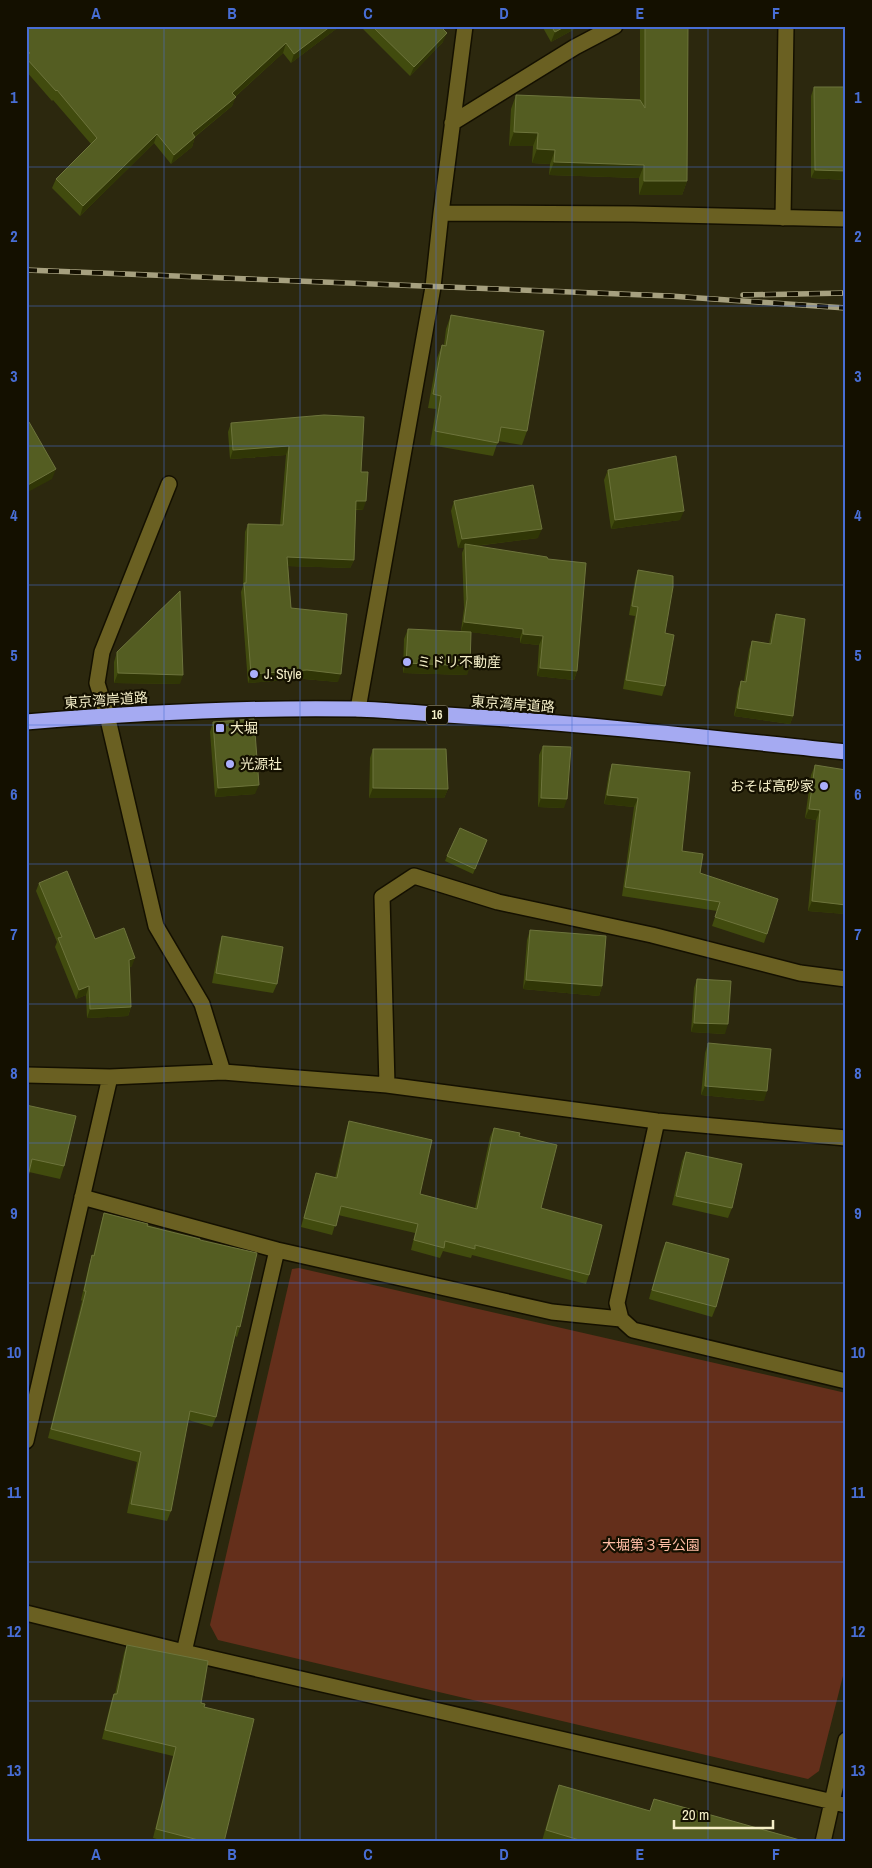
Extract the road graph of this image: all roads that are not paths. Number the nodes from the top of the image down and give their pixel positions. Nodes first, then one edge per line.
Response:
1 (466, 26) edge
2 (614, 26) edge
3 (786, 26) edge
4 (452, 124) junction
5 (441, 213) junction
6 (783, 218) junction
7 (846, 219) edge
8 (169, 484) dead end
9 (358, 709) junction
10 (107, 715) junction
11 (26, 722) edge
12 (846, 752) edge
13 (846, 979) edge
14 (223, 1072) junction
15 (26, 1075) edge
16 (110, 1077) junction
17 (387, 1085) junction
18 (657, 1121) junction
19 (846, 1138) edge
20 (82, 1197) junction
21 (277, 1250) junction
22 (621, 1319) junction
23 (846, 1381) edge
24 (26, 1440) edge
25 (26, 1613) edge
26 (184, 1652) junction
27 (846, 1740) edge
28 (839, 1804) edge
29 (823, 1842) edge

1 - 4 street
2 - 4 street
3 - 6 street
4 - 5 street
5 - 6 street
5 - 9 street
6 - 7 street
8 - 10 street
9 - 10 highway, 東京湾岸道路 / 16
9 - 12 highway, 東京湾岸道路 / 16
10 - 11 highway, 東京湾岸道路 / 16
10 - 14 street
13 - 17 street
14 - 16 street
14 - 17 street
15 - 16 street
16 - 20 street
17 - 18 street
18 - 19 street
18 - 22 street
20 - 21 street
20 - 24 street
21 - 22 street
21 - 26 street
22 - 23 street
25 - 26 street
26 - 28 street
27 - 28 street
28 - 29 street

